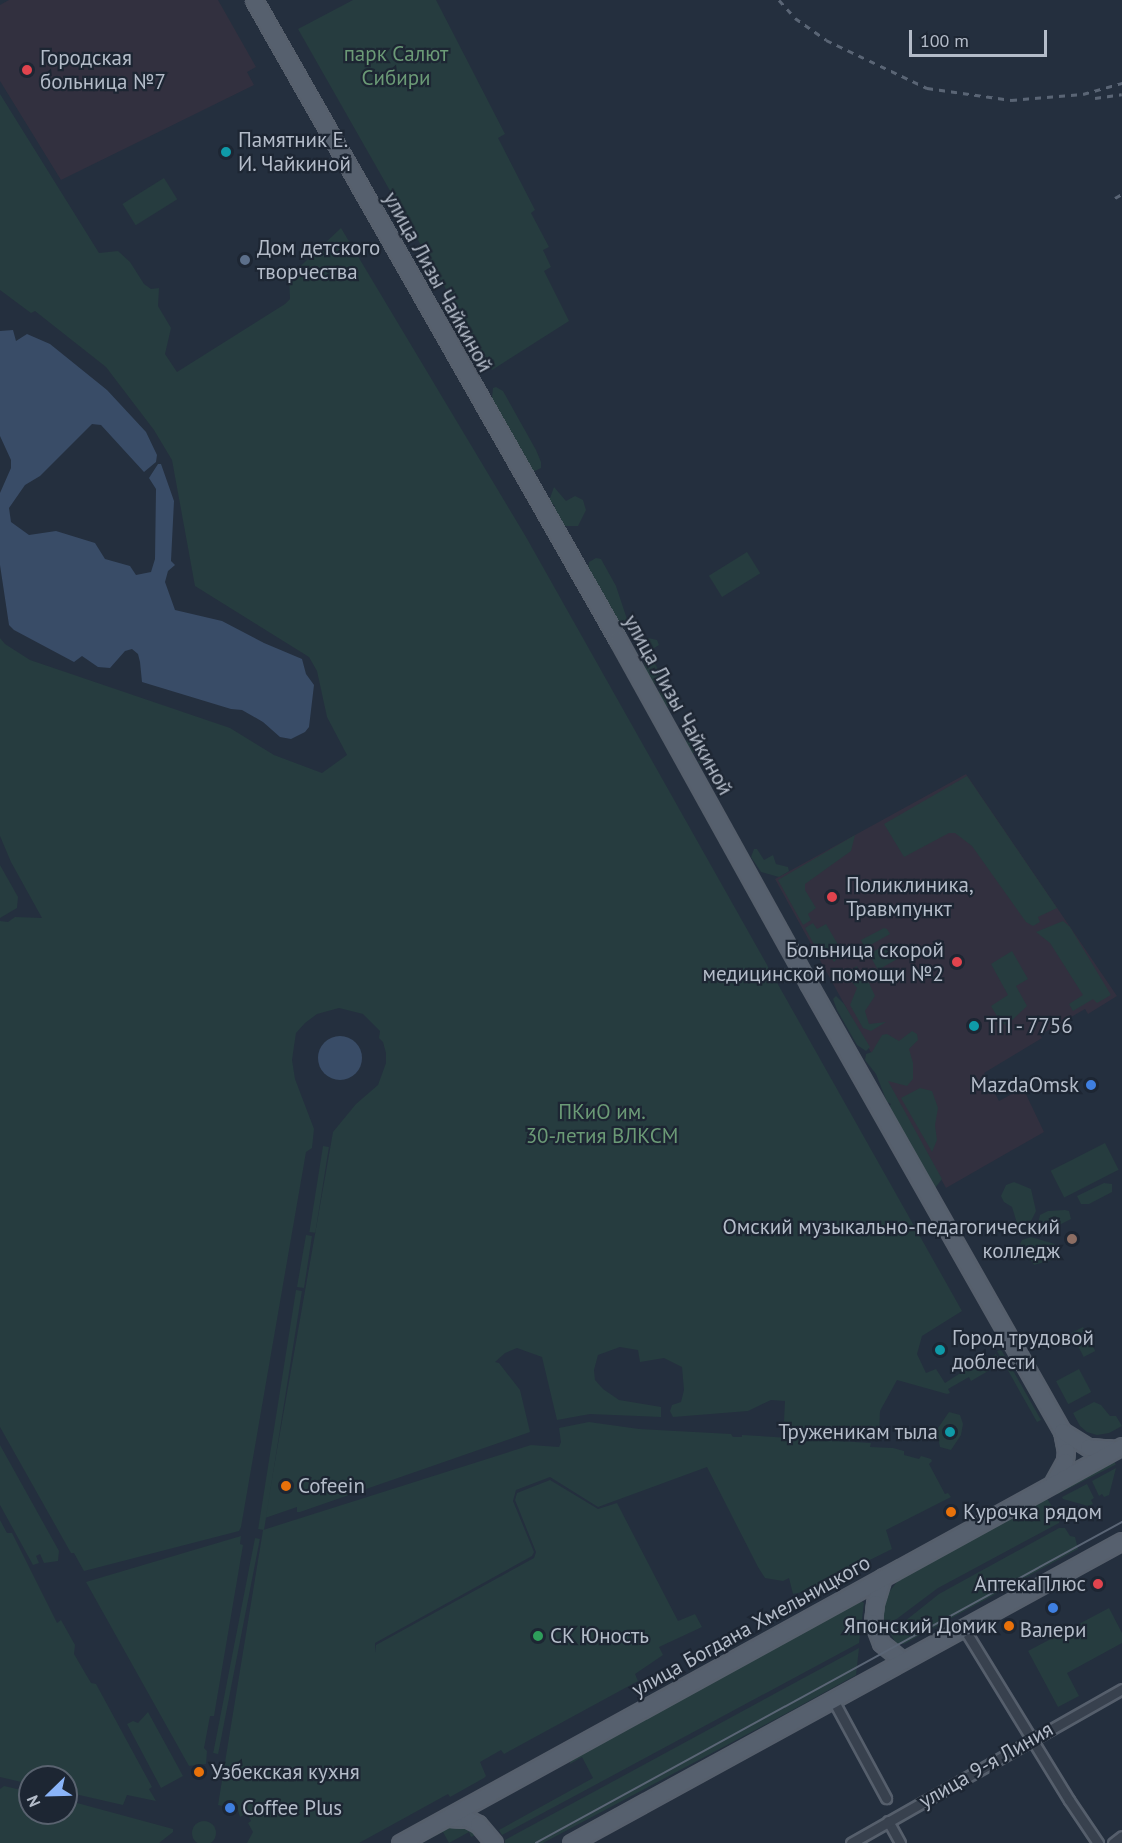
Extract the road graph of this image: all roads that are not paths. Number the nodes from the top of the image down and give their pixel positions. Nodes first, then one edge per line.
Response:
1 (254, 0) edge
2 (1062, 1431) junction
3 (1119, 1447) edge
4 (1053, 1483) junction
5 (1122, 1541) edge
6 (883, 1577) junction
7 (963, 1626) junction
8 (902, 1660) junction
9 (1122, 1689) edge
10 (832, 1698) junction
11 (1032, 1739) junction
12 (886, 1798) dead end
13 (445, 1818) junction
14 (888, 1821) junction
15 (1122, 1836) edge
16 (400, 1843) edge
17 (494, 1843) edge
18 (572, 1843) edge
19 (851, 1843) edge
20 (900, 1843) edge
21 (1098, 1843) edge
22 (1113, 1843) edge

1 - 2 main road, улица Лизы Чайкиной
2 - 3 main road
2 - 4 main road
3 - 4 main road, улица Богдана Хмельницкого
4 - 6 main road, улица Богдана Хмельницкого
5 - 7 main road
6 - 8 main road
6 - 13 main road, улица Богдана Хмельницкого
7 - 8 main road
7 - 11 street
8 - 10 main road
9 - 11 street, улица 9-я Линия
10 - 12 street
10 - 18 main road
11 - 14 street, улица 9-я Линия
11 - 21 street
13 - 16 main road, улица Богдана Хмельницкого
13 - 17 main road
14 - 19 street, улица 9-я Линия
14 - 20 street
15 - 22 street

